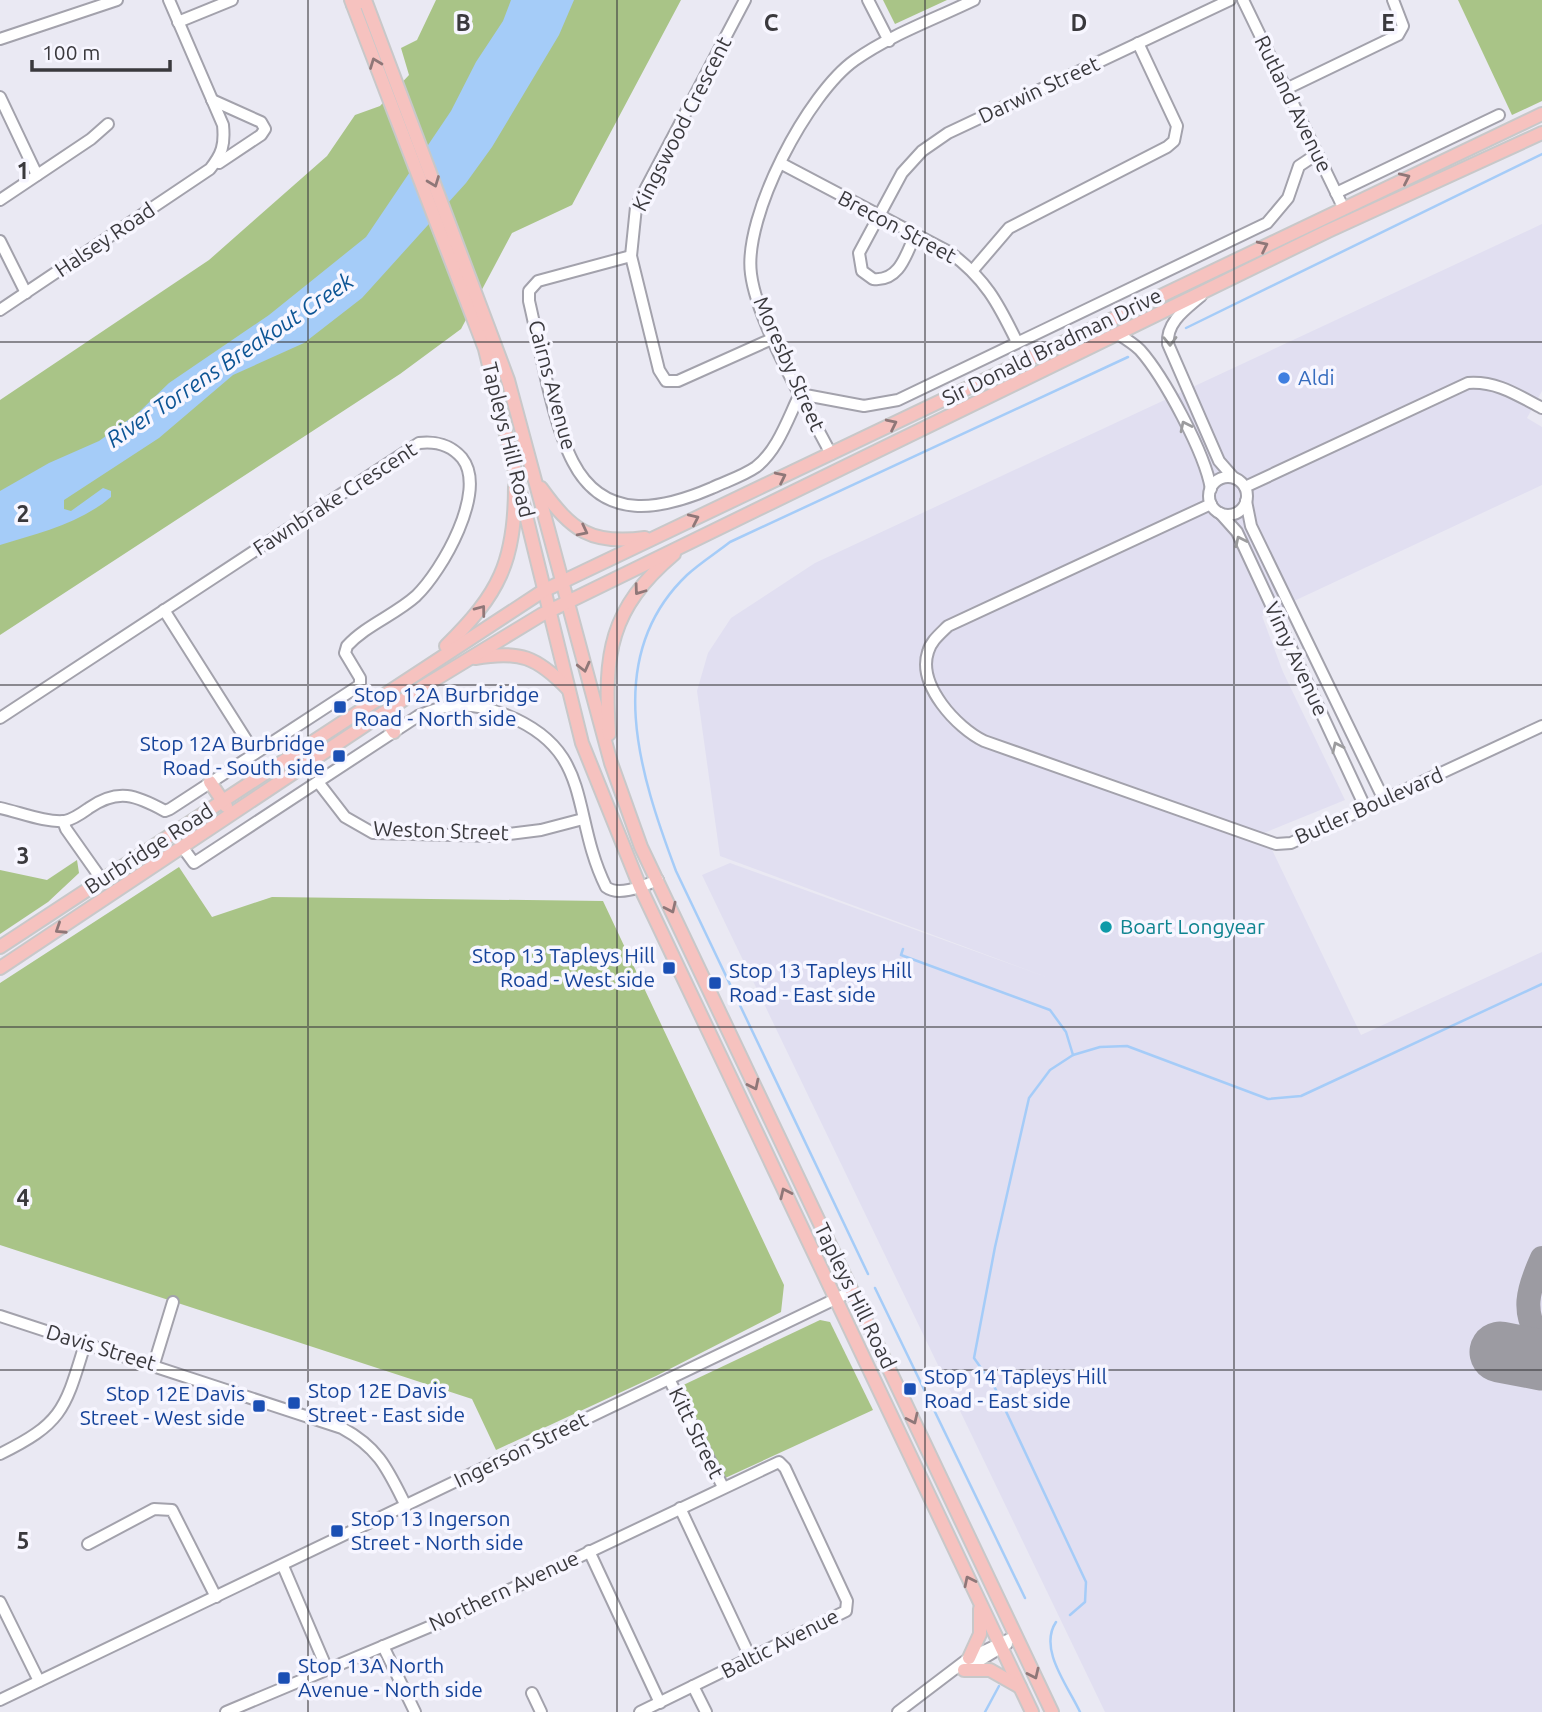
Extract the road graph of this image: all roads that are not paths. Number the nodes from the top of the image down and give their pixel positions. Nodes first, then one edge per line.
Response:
1 (117, 0) edge
2 (169, 0) edge
3 (232, 0) edge
4 (745, 0) edge
5 (868, 0) edge
6 (974, 0) edge
7 (1230, 0) edge
8 (1243, 0) edge
9 (1393, 0) edge
10 (356, 2) edge
11 (178, 22) junction
12 (0, 39) edge
13 (889, 41) junction
14 (1138, 43) junction
15 (1286, 89) junction
16 (0, 97) edge
17 (212, 100) junction
18 (1499, 114) dead end
19 (1542, 114) edge
20 (108, 124) dead end
21 (1542, 134) edge
22 (1317, 154) junction
23 (782, 164) junction
24 (209, 169) junction
25 (37, 175) junction
26 (1336, 193) junction
27 (0, 200) edge
28 (1343, 207) junction
29 (1364, 216) junction
30 (878, 217) junction
31 (1328, 232) junction
32 (915, 235) junction
33 (0, 241) edge
34 (453, 248) junction
35 (631, 256) junction
36 (973, 270) junction
37 (1209, 290) junction
38 (26, 293) junction
39 (0, 310) edge
40 (1118, 334) junction
41 (774, 338) junction
42 (1017, 342) junction
43 (800, 394) junction
44 (1542, 408) edge
45 (831, 454) junction
46 (853, 462) junction
47 (515, 465) junction
48 (1233, 477) junction
49 (537, 482) junction
50 (811, 482) junction
51 (1245, 487) junction
52 (1210, 489) junction
53 (1247, 501) junction
54 (1215, 509) junction
55 (655, 537) junction
56 (688, 543) junction
57 (562, 582) junction
58 (543, 591) junction
59 (567, 601) junction
60 (164, 610) junction
61 (548, 611) junction
62 (466, 660) junction
63 (436, 661) junction
64 (568, 689) junction
65 (382, 715) junction
66 (0, 718) edge
67 (1542, 726) edge
68 (394, 732) junction
69 (254, 752) junction
70 (611, 763) junction
71 (210, 782) junction
72 (318, 782) junction
73 (1384, 800) junction
74 (223, 801) junction
75 (0, 808) edge
76 (1366, 809) junction
77 (232, 815) junction
78 (583, 819) junction
79 (63, 821) junction
80 (183, 849) junction
81 (102, 880) junction
82 (658, 880) junction
83 (640, 887) junction
84 (0, 947) edge
85 (0, 968) edge
86 (852, 1291) junction
87 (834, 1300) junction
88 (173, 1302) dead end
89 (0, 1316) edge
90 (85, 1344) junction
91 (154, 1364) junction
92 (669, 1379) junction
93 (0, 1454) edge
94 (779, 1462) joint
95 (723, 1487) junction
96 (407, 1506) junction
97 (680, 1508) junction
98 (88, 1544) dead end
99 (589, 1551) junction
100 (283, 1566) junction
101 (216, 1597) junction
102 (0, 1602) edge
103 (980, 1604) junction
104 (1016, 1636) junction
105 (383, 1646) junction
106 (1000, 1646) junction
107 (751, 1659) junction
108 (967, 1664) junction
109 (327, 1669) junction
110 (39, 1681) junction
111 (694, 1686) junction
112 (1020, 1687) junction
113 (532, 1693) dead end
114 (0, 1700) edge
115 (660, 1703) junction
116 (226, 1712) edge
117 (415, 1712) edge
118 (541, 1712) edge
119 (640, 1712) edge
120 (706, 1712) edge
121 (898, 1712) edge
122 (1032, 1712) edge
123 (1052, 1712) edge

1 - 12 street
2 - 11 street, Halsey Road
3 - 11 street
4 - 35 street, Kingswood Crescent
5 - 13 street
6 - 13 street, Moresby Street
7 - 14 street, Darwin Street
8 - 15 street, Rutland Avenue
9 - 15 street
34 -> 10 main road, Tapleys Hill Road
10 -> 34 main road, Tapleys Hill Road
11 - 17 street, Halsey Road
13 - 23 street, Moresby Street
14 - 30 street, Darwin Street
14 - 36 street
15 - 22 street, Rutland Avenue
16 - 25 street
17 - 24 street, Halsey Road
17 - 24 street, Halsey Road
18 - 26 street
28 -> 19 main road, Sir Donald Bradman Drive
20 - 25 street
21 - 29 main road, Sir Donald Bradman Drive
22 - 26 street, Rutland Avenue
22 - 42 street, Sir Donald Bradman Drive
23 - 30 street, Brecon Street
23 - 41 street, Moresby Street
24 - 38 street, Halsey Road
25 - 27 street
26 - 28 street, Rutland Avenue
28 - 29 main road
28 - 31 main road
45 -> 28 main road, Sir Donald Bradman Drive
29 - 31 main road, Sir Donald Bradman Drive
30 - 32 street, Brecon Street
30 - 32 street, Darwin Street
31 - 37 main road, Sir Donald Bradman Drive
32 - 36 street, Brecon Street
33 - 38 street
34 - 47 main road, Tapleys Hill Road
34 - 49 main road, Tapleys Hill Road
35 - 41 street, Kingswood Crescent
35 - 43 street, Cairns Avenue
36 - 42 street, Brecon Street
37 - 40 main road, Sir Donald Bradman Drive
37 -> 48 street
38 - 39 street, Halsey Road
40 - 46 main road, Sir Donald Bradman Drive
52 -> 40 street
41 - 43 street, Moresby Street
42 - 43 street, Sir Donald Bradman Drive
43 - 45 street, Moresby Street
44 - 51 street
45 - 46 main road
45 - 50 main road
55 -> 45 main road, Sir Donald Bradman Drive
46 - 50 main road, Sir Donald Bradman Drive
47 - 58 main road, Tapleys Hill Road
63 -> 47 main road
48 - 51 street
48 - 52 street
49 -> 55 main road
49 - 57 main road, Tapleys Hill Road
50 - 56 main road, Sir Donald Bradman Drive
51 - 53 street
52 - 54 street
53 - 54 street
53 - 73 street, Vimy Avenue
76 -> 54 street, Vimy Avenue
54 - 76 street, Butler Boulevard
55 - 57 main road, Sir Donald Bradman Drive
56 - 59 main road, Sir Donald Bradman Drive
56 -> 70 main road
57 - 58 main road, Sir Donald Bradman Drive
57 - 59 main road, Tapleys Hill Road
58 - 61 main road, Tapleys Hill Road
58 - 63 main road, Burbridge Road
59 - 61 main road, Sir Donald Bradman Drive
59 -> 70 main road, Tapleys Hill Road
60 - 66 street, Fawnbrake Crescent
60 - 69 street
60 - 69 street, Fawnbrake Crescent
61 - 62 main road, Burbridge Road
61 - 64 main road, Tapleys Hill Road
62 - 64 main road
62 - 65 main road, Burbridge Road
63 - 74 main road, Burbridge Road
64 - 83 main road, Tapleys Hill Road
65 - 68 main road
65 - 77 main road, Burbridge Road
67 - 73 street, Butler Boulevard
68 - 72 street, Burbridge Road
68 - 78 street, Burbridge Road
69 - 71 street, Fawnbrake Crescent
70 - 82 main road, Tapleys Hill Road
71 - 74 main road
71 - 79 street, Fawnbrake Crescent
72 - 78 street, Weston Street
72 - 80 street, Burbridge Road
73 - 76 street, Butler Boulevard
74 - 77 main road
74 - 81 main road, Burbridge Road
75 - 79 street
77 - 80 main road, Burbridge Road
78 - 83 street
79 - 81 street
80 -> 85 main road, Burbridge Road
81 - 84 main road, Burbridge Road
82 - 83 street
82 -> 86 main road, Tapleys Hill Road
87 -> 83 main road, Tapleys Hill Road
86 - 87 street, Ingerson Street
86 -> 104 main road, Tapleys Hill Road
87 - 92 street, Ingerson Street
103 -> 87 main road, Tapleys Hill Road
88 - 91 street
89 - 90 street, Davis Street
90 - 91 street, Davis Street
90 - 93 street
91 - 96 street, Davis Street
92 - 95 street, Kitt Street
92 - 96 street, Ingerson Street
94 - 95 street, Northern Avenue
94 - 107 street, Baltic Avenue
95 - 97 street, Northern Avenue
96 - 100 street, Ingerson Street
97 - 99 street, Northern Avenue
97 - 107 street
98 - 101 street
99 - 105 street, Northern Avenue
99 - 115 street
100 - 101 street, Ingerson Street
100 - 109 street
101 - 110 street, Ingerson Street
102 - 110 street
103 - 106 main road, Tapleys Hill Road
103 - 108 main road
104 - 106 street
104 -> 123 main road, Tapleys Hill Road
105 - 109 street, Northern Avenue
105 - 117 street
106 - 108 street
106 - 112 main road, Tapleys Hill Road
107 - 111 street, Baltic Avenue
108 - 112 main road
108 - 121 street
109 - 116 street, Northern Avenue
110 - 114 street, Ingerson Street
111 - 115 street, Baltic Avenue
111 - 120 street
112 - 122 main road, Tapleys Hill Road
113 - 118 street
115 - 119 street, Baltic Avenue

